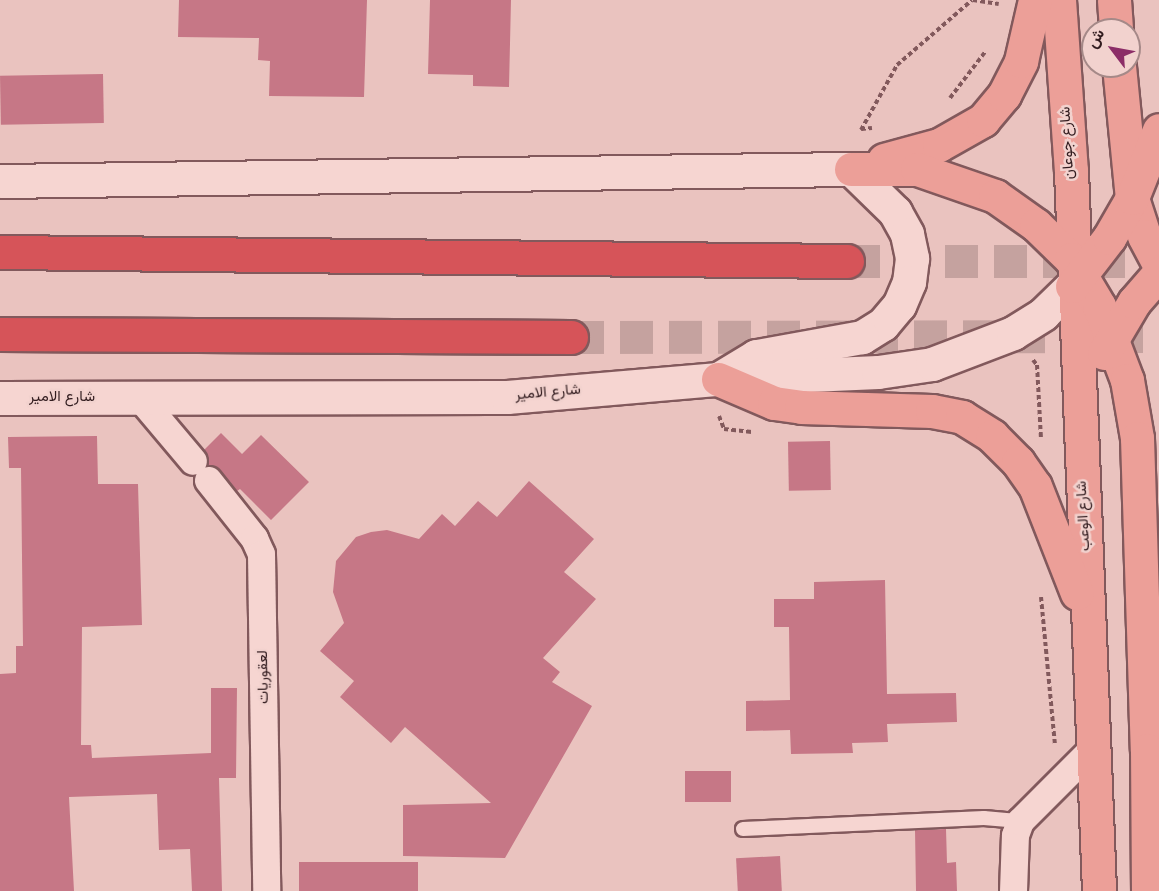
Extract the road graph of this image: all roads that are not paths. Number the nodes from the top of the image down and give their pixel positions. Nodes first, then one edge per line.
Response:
1 (1035, 0) edge
2 (1059, 0) edge
3 (1114, 0) edge
4 (1115, 18) edge
5 (1120, 78) edge
6 (1159, 130) edge
7 (851, 169) junction
8 (0, 181) edge
9 (1132, 198) junction
10 (0, 252) edge
11 (847, 261) tunnel mouth
12 (1159, 264) edge
13 (1075, 273) junction
14 (1159, 273) edge
15 (0, 334) edge
16 (1111, 336) junction
17 (571, 337) tunnel mouth
18 (718, 380) junction
19 (0, 398) edge
20 (140, 398) junction
21 (1080, 449) junction
22 (1089, 628) junction
23 (1095, 746) junction
24 (1020, 821) junction
25 (743, 829) dead end
26 (266, 891) edge
27 (1013, 891) edge
28 (1100, 891) edge
29 (1148, 891) edge

1 - 7 main road
2 - 13 main road, شارع جوعان
3 - 4 main road
5 - 9 main road
6 - 9 main road
7 - 8 main road
7 - 13 main road
7 - 18 main road
9 - 12 main road
9 - 13 main road
10 - 11 highway
13 - 16 main road
13 - 18 main road, شارع الامير
13 - 21 main road, شارع الوعب
14 - 16 main road
15 - 17 highway
16 - 21 main road
16 - 29 main road
18 - 20 main road, شارع الامير
18 - 22 main road
19 - 20 main road, شارع الامير
20 - 26 street, لعقوريات
21 - 22 main road, شارع الوعب
22 - 23 main road, شارع الوعب
23 - 24 street
23 - 28 main road, شارع الوعب
24 - 25 lane
24 - 27 street

